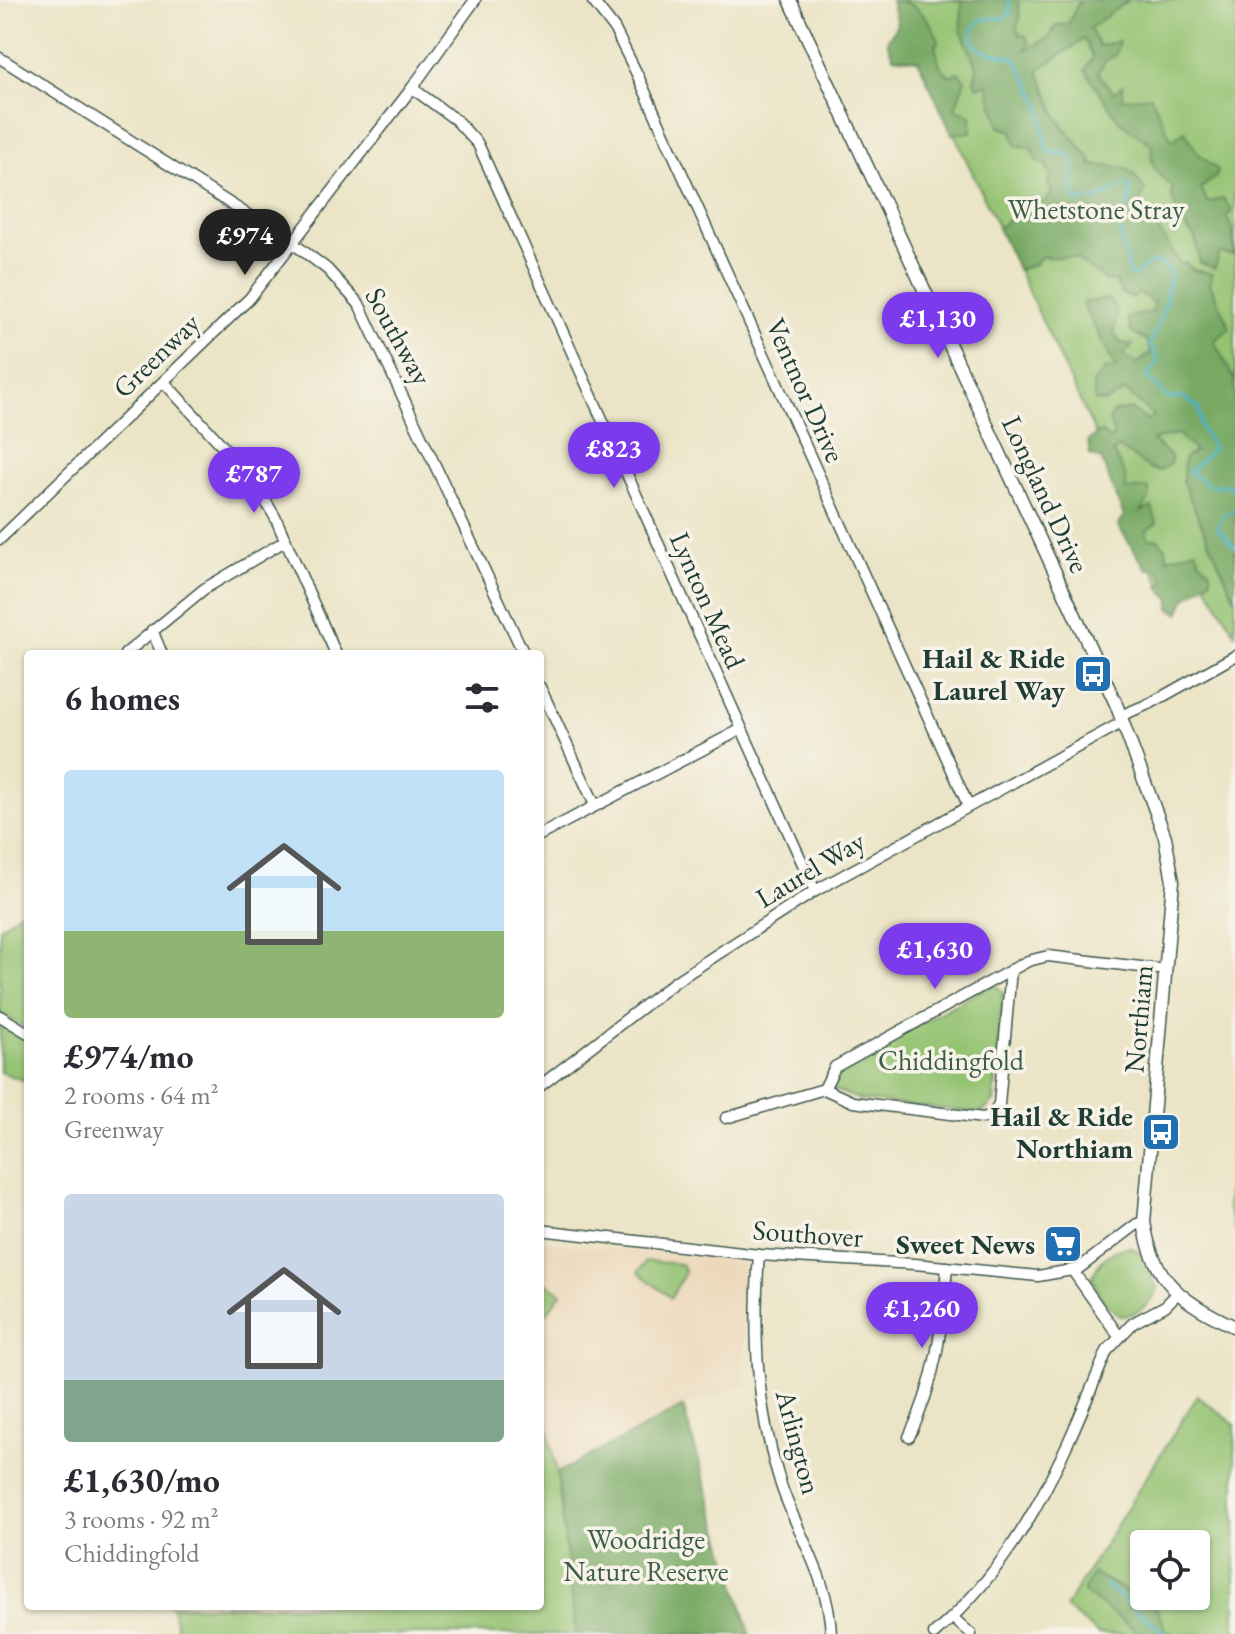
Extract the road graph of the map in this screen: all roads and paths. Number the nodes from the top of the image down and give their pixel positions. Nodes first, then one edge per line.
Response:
1 (475, 0) edge
2 (592, 0) edge
3 (790, 0) edge
4 (0, 58) edge
5 (412, 88) junction
6 (294, 244) junction
7 (164, 382) junction
8 (0, 539) edge
9 (285, 541) junction
10 (152, 630) junction
11 (130, 650) edge
12 (160, 650) edge
13 (334, 650) edge
14 (522, 650) edge
15 (1235, 656) edge
16 (544, 696) edge
17 (1120, 714) junction
18 (740, 730) junction
19 (595, 805) junction
20 (968, 805) junction
21 (544, 833) edge
22 (815, 891) junction
23 (1011, 970) junction
24 (1166, 970) junction
25 (0, 1016) edge
26 (24, 1031) edge
27 (544, 1083) edge
28 (824, 1089) junction
29 (726, 1118) dead end
30 (1144, 1222) junction
31 (544, 1230) edge
32 (759, 1255) junction
33 (947, 1267) junction
34 (1073, 1271) junction
35 (1177, 1294) junction
36 (1235, 1327) edge
37 (1118, 1335) junction
38 (909, 1437) dead end
39 (953, 1618) junction
40 (831, 1634) edge
41 (934, 1634) edge
42 (971, 1634) edge

1 - 5 street, Greenway
2 - 20 street, Ventnor Drive
3 - 17 street, Longland Drive
4 - 6 street, Southway
5 - 6 street, Greenway
5 - 18 street, Lynton Mead
6 - 7 street, Greenway
6 - 14 street, Southway
7 - 8 street, Greenway
7 - 9 street
9 - 10 street
9 - 13 street
10 - 11 street
10 - 12 street
15 - 17 street, Laurel Way
16 - 19 street
17 - 20 street, Laurel Way
17 - 24 street, Northiam
18 - 19 street
18 - 22 street, Lynton Mead
19 - 21 street
20 - 22 street, Laurel Way
22 - 27 street, Laurel Way
23 - 24 street
23 - 28 street
23 - 28 street
24 - 30 street, Northiam
25 - 26 street
28 - 29 street
30 - 34 street, Southover
30 - 35 street, Northiam
31 - 32 street, Southover
32 - 33 street, Southover
32 - 40 street, Arlington
33 - 34 street, Southover
33 - 38 street
34 - 37 street
35 - 36 street
35 - 37 street
37 - 39 street
39 - 41 street
39 - 42 street

